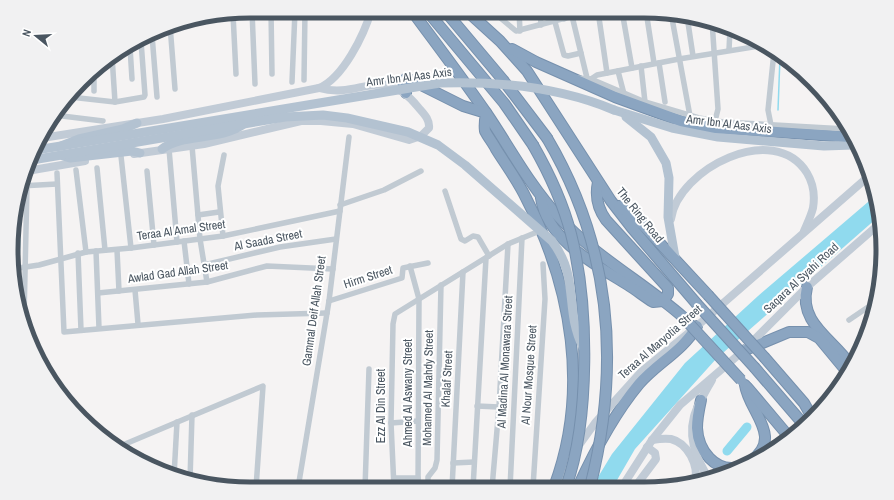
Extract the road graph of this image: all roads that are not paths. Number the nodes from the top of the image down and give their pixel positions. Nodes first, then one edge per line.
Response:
1 (233, 18) edge
2 (252, 18) edge
3 (271, 18) edge
4 (295, 18) edge
5 (305, 18) edge
6 (369, 18) edge
7 (417, 18) edge
8 (433, 18) edge
9 (451, 18) edge
10 (475, 18) edge
11 (501, 18) edge
12 (520, 18) edge
13 (540, 18) edge
14 (577, 18) edge
15 (599, 18) edge
16 (623, 18) edge
17 (647, 18) edge
18 (564, 19) edge
19 (672, 20) edge
20 (554, 22) junction
21 (688, 22) edge
22 (541, 25) junction
23 (712, 28) edge
24 (520, 31) junction
25 (171, 32) edge
26 (730, 35) edge
27 (152, 40) edge
28 (500, 41) junction
29 (141, 45) edge
30 (755, 46) edge
31 (729, 50) junction
32 (130, 51) edge
33 (581, 53) junction
34 (713, 53) junction
35 (693, 56) junction
36 (773, 57) edge
37 (679, 58) junction
38 (112, 63) edge
39 (657, 63) junction
40 (641, 66) junction
41 (632, 68) junction
42 (618, 71) junction
43 (607, 73) junction
44 (236, 74) dead end
45 (272, 74) dead end
46 (571, 78) junction
47 (589, 78) junction
48 (94, 79) edge
49 (132, 80) dead end
50 (304, 80) dead end
51 (292, 82) dead end
52 (255, 84) dead end
53 (319, 88) junction
54 (175, 89) dead end
55 (94, 91) dead end
56 (406, 93) junction
57 (624, 94) junction
58 (157, 97) dead end
59 (75, 98) edge
60 (115, 102) junction
61 (645, 102) junction
62 (665, 102) dead end
63 (614, 110) junction
64 (486, 113) junction
65 (61, 116) edge
66 (690, 116) junction
67 (103, 121) dead end
68 (715, 121) junction
69 (137, 123) junction
70 (244, 124) junction
71 (772, 125) junction
72 (842, 129) edge
73 (47, 137) edge
74 (349, 137) dead end
75 (847, 138) edge
76 (851, 145) edge
77 (192, 146) junction
78 (166, 149) junction
79 (41, 150) edge
80 (60, 150) junction
81 (140, 152) junction
82 (224, 155) dead end
83 (121, 156) junction
84 (37, 158) edge
85 (97, 168) dead end
86 (32, 170) edge
87 (76, 170) dead end
88 (148, 171) dead end
89 (420, 171) dead end
90 (57, 174) dead end
91 (865, 179) edge
92 (598, 182) junction
93 (57, 184) junction
94 (27, 186) joint
95 (445, 190) dead end
96 (611, 201) junction
97 (340, 208) junction
98 (219, 212) junction
99 (198, 215) junction
100 (875, 228) edge
101 (542, 230) junction
102 (670, 232) junction
103 (804, 233) junction
104 (223, 236) junction
105 (522, 238) junction
106 (200, 239) junction
107 (336, 240) junction
108 (184, 241) junction
109 (177, 242) junction
110 (508, 244) junction
111 (154, 245) junction
112 (131, 248) junction
113 (105, 250) junction
114 (118, 250) junction
115 (96, 251) junction
116 (86, 252) junction
117 (78, 253) junction
118 (487, 257) junction
119 (675, 257) junction
120 (61, 258) junction
121 (428, 262) dead end
122 (543, 264) dead end
123 (204, 265) junction
124 (410, 266) junction
125 (25, 268) junction
126 (18, 269) edge
127 (333, 269) junction
128 (463, 272) junction
129 (207, 282) junction
130 (189, 284) junction
131 (442, 285) junction
132 (807, 286) junction
133 (136, 290) junction
134 (119, 291) junction
135 (98, 293) junction
136 (419, 299) junction
137 (664, 300) junction
138 (329, 302) junction
139 (24, 304) edge
140 (868, 311) edge
141 (326, 313) junction
142 (849, 320) dead end
143 (138, 324) junction
144 (697, 326) junction
145 (99, 328) junction
146 (81, 330) junction
147 (583, 347) junction
148 (743, 351) junction
149 (847, 362) edge
150 (844, 368) edge
151 (369, 369) dead end
152 (716, 374) junction
153 (743, 382) junction
154 (700, 400) junction
155 (804, 403) junction
156 (477, 406) junction
157 (499, 407) junction
158 (813, 408) edge
159 (809, 413) edge
160 (192, 415) junction
161 (801, 421) edge
162 (177, 422) junction
163 (418, 422) junction
164 (391, 423) junction
165 (764, 428) junction
166 (786, 433) edge
167 (649, 443) junction
168 (124, 445) edge
169 (767, 447) edge
170 (761, 451) edge
171 (474, 462) junction
172 (453, 463) junction
173 (726, 467) edge
174 (174, 470) edge
175 (190, 474) edge
176 (705, 474) edge
177 (695, 476) edge
178 (394, 478) junction
179 (418, 478) junction
180 (256, 482) edge
181 (299, 482) edge
182 (365, 482) edge
183 (394, 482) edge
184 (418, 482) edge
185 (428, 482) edge
186 (452, 482) edge
187 (473, 482) edge
188 (493, 482) edge
189 (510, 482) edge
190 (534, 482) edge
191 (556, 482) edge
192 (558, 482) edge
193 (567, 482) edge
194 (580, 482) edge
195 (591, 482) edge
196 (625, 482) edge
197 (639, 482) edge

1 - 44 street
2 - 52 street
3 - 45 street
4 - 51 street
5 - 50 street
6 - 53 main road
7 - 64 highway
8 - 147 highway, bridge
9 - 195 highway, bridge
10 - 28 highway, The Ring Road
11 - 24 street
12 - 24 street
13 - 22 street
14 - 33 street
15 - 43 street
16 - 41 street
17 - 39 street
18 - 20 street
19 - 37 street
20 - 22 street
20 - 33 street
21 - 35 street
22 - 24 street
23 - 34 street
25 - 54 street
26 - 31 street
27 - 58 street
28 - 46 highway
28 - 92 highway, The Ring Road
29 - 60 street
30 - 31 street
31 - 34 street
32 - 49 street
33 - 47 street
34 - 35 street
34 - 68 street
35 - 37 street
36 - 71 street
37 - 39 street
37 - 66 street
38 - 60 street
39 - 40 street
39 - 62 street
40 - 41 street
40 - 61 street
41 - 42 street
42 - 43 street
42 - 57 street
43 - 47 street
46 - 47 street
46 - 75 highway
47 - 57 street
48 - 55 street
53 - 56 main road
53 - 69 main road
56 - 64 highway
56 - 77 main road
57 - 61 street
59 - 60 street
61 - 66 street
63 - 76 main road, Amr Ibn Al Aas Axis
63 - 80 main road, Amr Ibn Al Aas Axis, bridge
63 - 102 main road
64 - 101 highway
64 - 137 highway
65 - 67 street
66 - 68 street
68 - 71 street
69 - 73 main road
69 - 80 main road
70 - 78 main road
70 - 80 main road, Amr Ibn Al Aas Axis, bridge
70 - 147 main road, Amr Ibn Al Aas Axis, bridge
71 - 72 street
74 - 97 street, Gammal Deif Allah Street
77 - 78 main road
77 - 99 street
78 - 81 main road
78 - 109 street
79 - 80 main road, Amr Ibn Al Aas Axis
80 - 81 main road
80 - 84 main road, Amr Ibn Al Aas Axis, bridge
81 - 83 main road
82 - 98 street
83 - 86 main road
83 - 112 street
85 - 113 street
87 - 116 street
88 - 111 street
89 - 97 street, Teraa Al Amal Street
90 - 93 street
91 - 103 main road
92 - 96 highway, The Ring Road
92 - 137 highway
93 - 94 street
93 - 120 street
94 - 125 street
95 - 118 street
96 - 119 highway
96 - 161 highway, The Ring Road, bridge
97 - 104 street, Teraa Al Amal Street
97 - 107 street, Gammal Deif Allah Street
98 - 99 street
98 - 104 street
99 - 106 street
100 - 132 main road, Saqara Al Syahi Road
101 - 105 street
101 - 191 highway
102 - 103 main road
102 - 119 main road
103 - 144 main road, Teraa Al Maryotia Street
104 - 106 street, Teraa Al Amal Street
105 - 110 street
105 - 189 street, Al Madina Al Monawara Street
106 - 108 street, Teraa Al Amal Street
106 - 123 street
107 - 123 street, Al Saada Street
107 - 127 street, Gammal Deif Allah Street
108 - 109 street, Teraa Al Amal Street
108 - 130 street
109 - 111 street, Teraa Al Amal Street
110 - 118 street
110 - 157 street
111 - 112 street, Teraa Al Amal Street
112 - 114 street, Teraa Al Amal Street
113 - 114 street, Teraa Al Amal Street
113 - 115 street, Teraa Al Amal Street
114 - 134 street
115 - 116 street, Teraa Al Amal Street
115 - 135 street
116 - 117 street, Teraa Al Amal Street
117 - 120 street, Teraa Al Amal Street
117 - 146 street
118 - 128 street
118 - 156 street
119 - 155 highway, bridge
120 - 125 street, Teraa Al Amal Street
120 - 146 street
121 - 124 street, Hirm Street
122 - 190 street, Al Nour Mosque Street
123 - 129 street
124 - 136 street, Ahmed Al Aswany Street
124 - 138 street, Hirm Street
125 - 126 street, Teraa Al Amal Street
125 - 139 street
127 - 129 street, Awlad Gad Allah Street
127 - 138 street, Gammal Deif Allah Street
128 - 131 street
128 - 172 street, Khalaf Street
129 - 130 street, Awlad Gad Allah Street
130 - 133 street, Awlad Gad Allah Street
131 - 136 street
131 - 185 street, Mohamed Al Mahdy Street
132 - 148 main road, Saqara Al Syahi Road
132 - 149 highway
133 - 134 street, Awlad Gad Allah Street
133 - 143 street
134 - 135 street, Awlad Gad Allah Street
135 - 145 street
136 - 163 street, Ahmed Al Aswany Street
136 - 164 street, Ezz Al Din Street
137 - 153 highway, bridge
138 - 141 street, Gammal Deif Allah Street
140 - 142 street
141 - 143 street
141 - 181 street, Gammal Deif Allah Street
143 - 145 street
144 - 192 main road, Teraa Al Maryotia Street
144 - 194 highway
145 - 146 street
147 - 193 highway, bridge
148 - 150 highway
148 - 152 main road
151 - 182 street
152 - 154 main road
152 - 167 main road
153 - 165 highway
153 - 166 highway
154 - 173 highway
154 - 176 main road
155 - 158 highway
155 - 159 highway
156 - 157 street
156 - 171 street
157 - 188 street
160 - 162 street
160 - 175 street
160 - 180 street
162 - 168 street
162 - 174 street
163 - 164 street
163 - 179 street, Ahmed Al Aswany Street
164 - 178 street, Ezz Al Din Street
165 - 169 highway
165 - 170 highway
167 - 177 main road
167 - 196 main road
167 - 197 main road
171 - 172 street
171 - 187 street
172 - 186 street, Khalaf Street
178 - 179 street
178 - 183 street, Ezz Al Din Street
179 - 184 street, Ahmed Al Aswany Street

